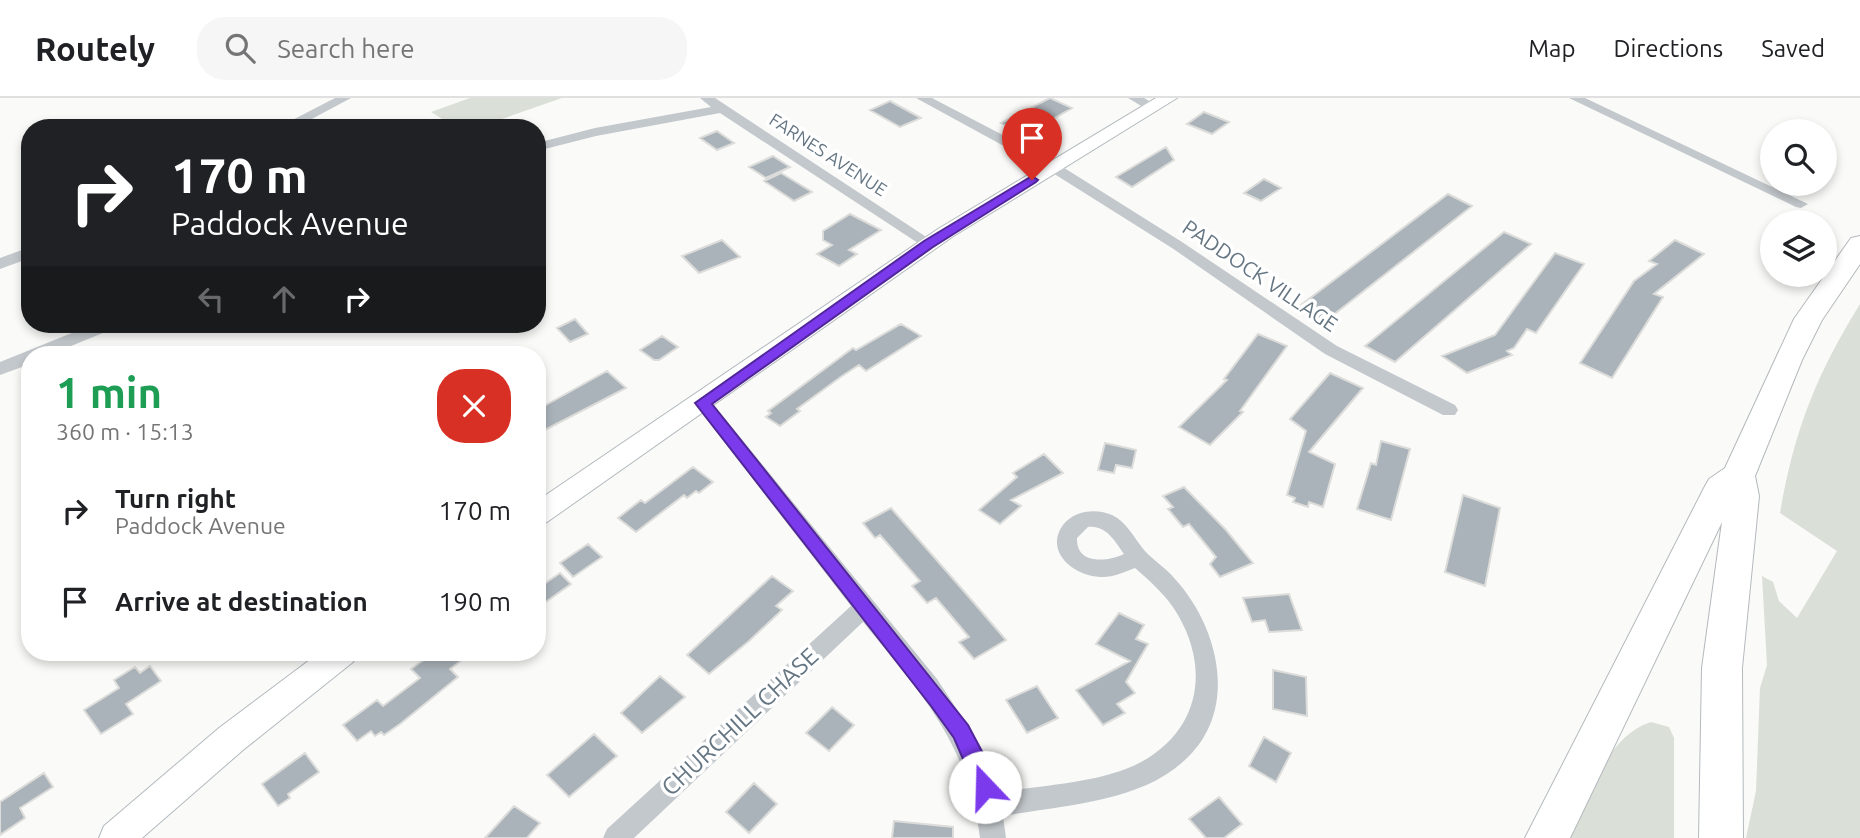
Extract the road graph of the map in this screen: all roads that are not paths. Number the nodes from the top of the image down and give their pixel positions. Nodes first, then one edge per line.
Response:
1 (345, 98) edge
2 (706, 98) edge
3 (922, 98) edge
4 (1600, 98) edge
5 (1580, 100) edge
6 (1152, 101) edge
7 (722, 109) junction
8 (302, 119) edge
9 (546, 145) edge
10 (1053, 167) junction
11 (1801, 204) dead end
12 (929, 244) junction
13 (1860, 244) edge
14 (21, 256) edge
15 (0, 264) edge
16 (87, 333) edge
17 (56, 346) edge
18 (21, 360) edge
19 (0, 369) edge
20 (702, 403) junction
21 (1449, 410) dead end
22 (1738, 476) junction
23 (546, 509) edge
24 (1137, 558) dead end
25 (864, 607) junction
26 (332, 661) edge
27 (991, 806) junction
28 (116, 838) edge
29 (616, 838) edge
30 (993, 838) edge
31 (1547, 838) edge
32 (1721, 838) edge

1 - 8 street
2 - 7 street, FARNES AVENUE
3 - 10 street, PADDOCK VILLAGE
4 - 5 street
5 - 11 street
6 - 10 main road
7 - 9 street
7 - 12 street, FARNES AVENUE
10 - 12 main road
10 - 21 street, PADDOCK VILLAGE
12 - 20 main road
13 - 22 highway
14 - 15 street
16 - 17 street
18 - 19 street
20 - 23 main road
20 - 25 street
22 - 31 highway
22 - 32 highway
24 - 27 street
25 - 27 street
25 - 29 street, CHURCHILL CHASE
26 - 28 main road
27 - 30 street

